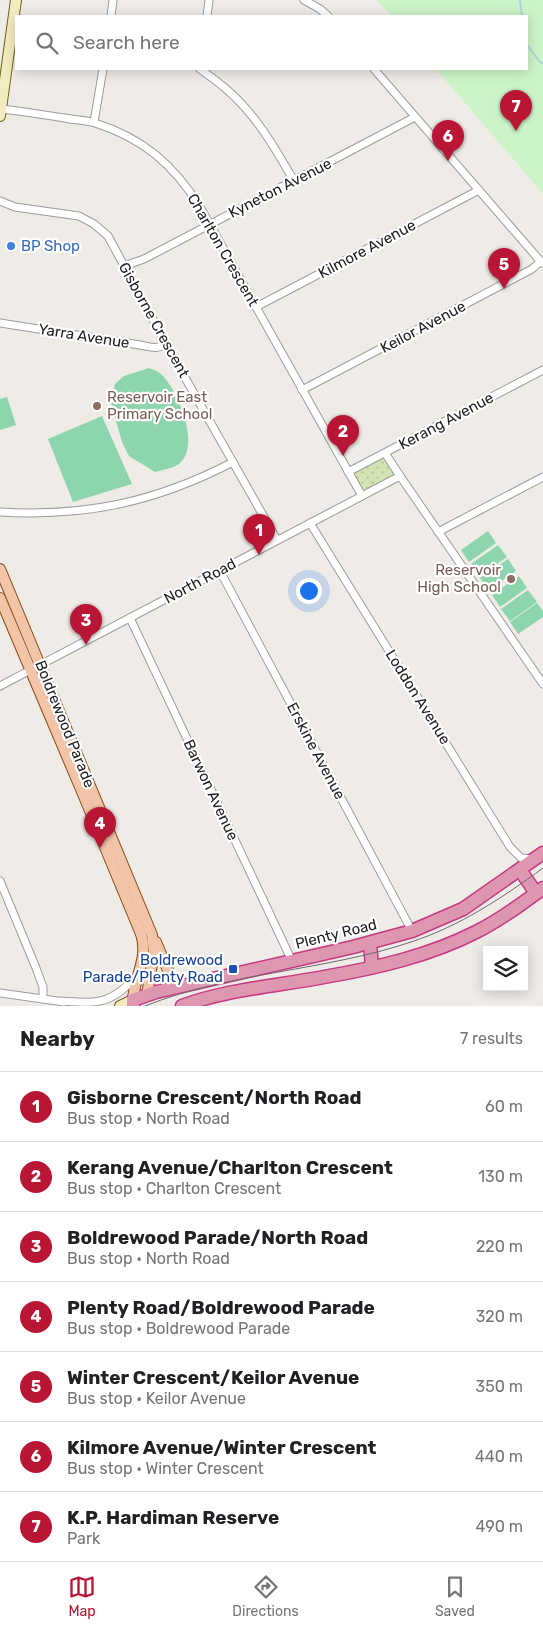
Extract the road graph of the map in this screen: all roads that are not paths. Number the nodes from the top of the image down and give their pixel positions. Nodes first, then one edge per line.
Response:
1 (16, 0) edge
2 (113, 0) edge
3 (209, 0) edge
4 (304, 0) edge
5 (111, 15) edge
6 (207, 15) edge
7 (327, 15) edge
8 (103, 70) edge
9 (201, 70) edge
10 (375, 70) edge
11 (0, 106) edge
12 (0, 116) edge
13 (415, 117) junction
14 (94, 122) junction
15 (294, 181) junction
16 (479, 190) junction
17 (0, 201) edge
18 (0, 207) edge
19 (15, 207) junction
20 (210, 224) junction
21 (542, 263) edge
22 (125, 269) junction
23 (256, 307) junction
24 (0, 323) edge
25 (165, 341) junction
26 (543, 370) edge
27 (302, 390) junction
28 (385, 453) junction
29 (233, 462) junction
30 (348, 472) junction
31 (400, 476) junction
32 (543, 477) edge
33 (362, 496) junction
34 (0, 512) edge
35 (310, 523) junction
36 (438, 532) junction
37 (277, 540) junction
38 (0, 569) edge
39 (220, 571) junction
40 (0, 598) edge
41 (130, 618) junction
42 (40, 664) junction
43 (30, 670) junction
44 (543, 684) edge
45 (0, 686) edge
46 (88, 792) junction
47 (539, 856) edge
48 (520, 870) junction
49 (0, 882) edge
50 (540, 891) edge
51 (412, 931) junction
52 (152, 934) junction
53 (370, 943) junction
54 (292, 961) junction
55 (372, 967) junction
56 (138, 975) junction
57 (180, 987) junction
58 (238, 991) junction
59 (0, 993) edge
60 (42, 999) junction
61 (147, 1000) edge
62 (60, 1003) edge
63 (133, 1003) edge
64 (70, 1006) edge
65 (120, 1006) edge
66 (182, 1006) edge
67 (222, 1006) edge

1 - 11 main road
2 - 5 street
3 - 6 street
4 - 7 street
8 - 14 street
9 - 15 street
10 - 13 street
11 - 12 main road
11 - 14 street, Charlton Crescent
13 - 15 street, Kyneton Avenue
13 - 16 street
14 - 20 street, Charlton Crescent
15 - 20 street, Kyneton Avenue
16 - 21 street
16 - 23 street, Kilmore Avenue
17 - 19 street, Gisborne Crescent
18 - 19 street
19 - 22 street, Gisborne Crescent
20 - 22 street, Kyneton Avenue
20 - 23 street, Charlton Crescent
21 - 27 street, Keilor Avenue
22 - 25 street, Gisborne Crescent
23 - 27 street, Charlton Crescent
24 - 25 street, Yarra Avenue
25 - 29 street, Gisborne Crescent
26 - 28 street, Kerang Avenue
27 - 30 street, Charlton Crescent
28 - 30 street, Kerang Avenue
28 - 31 street
29 - 34 street
29 - 37 street, Gisborne Crescent
30 - 33 street, Charlton Crescent
31 - 33 street, North Road
31 - 36 street
32 - 36 street
33 - 35 street, North Road
35 - 37 street, North Road
35 - 47 street, Loddon Avenue
36 - 44 street
37 - 39 street, North Road
38 - 42 main road, Boldrewood Parade
39 - 41 street, North Road
39 - 51 street, Erskine Avenue
40 - 43 main road, Boldrewood Parade
41 - 42 street, North Road
41 - 54 street, Barwon Avenue
42 - 43 street, North Road
42 - 46 main road, Boldrewood Parade
43 - 45 street, North Road
43 - 46 main road, Boldrewood Parade
46 - 52 main road, Boldrewood Parade
46 - 56 main road, Boldrewood Parade
47 - 48 highway, Plenty Road
48 - 50 highway
48 - 51 highway, Plenty Road
49 - 60 street
50 - 55 highway
51 - 53 highway, Plenty Road
52 - 57 main road
52 - 61 main road, Boldrewood Parade
53 - 54 highway, Plenty Road
53 - 55 highway
54 - 57 highway, Plenty Road
55 - 58 highway
56 - 62 street
56 - 63 main road, Boldrewood Parade
57 - 61 highway, Plenty Road
58 - 66 highway
58 - 67 highway
59 - 60 street
60 - 62 street
61 - 63 highway, Plenty Road
62 - 64 street
63 - 65 main road, Plenty Road

